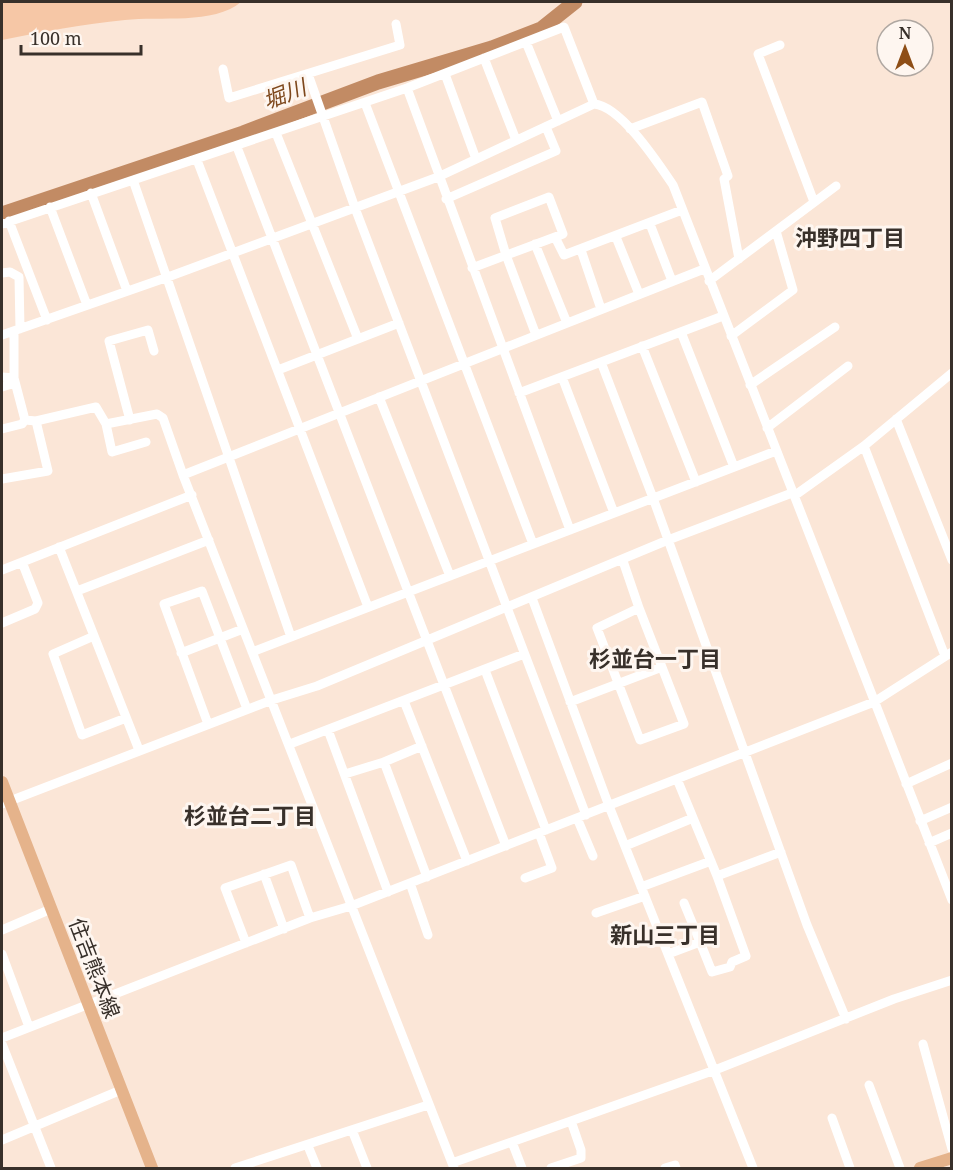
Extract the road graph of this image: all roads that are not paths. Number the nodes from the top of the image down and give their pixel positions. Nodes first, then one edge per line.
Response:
1 (396, 24) dead end
2 (526, 42) junction
3 (780, 45) dead end
4 (484, 58) junction
5 (223, 69) dead end
6 (308, 74) junction
7 (445, 74) junction
8 (407, 88) junction
9 (365, 103) junction
10 (594, 104) junction
11 (322, 118) junction
12 (558, 121) junction
13 (546, 127) junction
14 (630, 129) junction
15 (276, 133) junction
16 (516, 141) junction
17 (237, 147) junction
18 (476, 159) junction
19 (197, 160) junction
20 (438, 177) junction
21 (133, 180) junction
22 (836, 186) dead end
23 (398, 192) junction
24 (91, 194) junction
25 (446, 199) junction
26 (814, 202) junction
27 (50, 207) junction
28 (355, 208) junction
29 (682, 210) junction
30 (5, 222) edge
31 (312, 224) junction
32 (650, 225) junction
33 (776, 231) junction
34 (555, 237) junction
35 (616, 237) junction
36 (273, 238) junction
37 (535, 244) junction
38 (581, 250) junction
39 (232, 253) junction
40 (506, 255) junction
41 (739, 259) junction
42 (472, 268) junction
43 (704, 268) junction
44 (2, 273) edge
45 (168, 277) junction
46 (672, 281) junction
47 (709, 281) junction
48 (127, 291) junction
49 (639, 294) junction
50 (87, 305) junction
51 (601, 309) junction
52 (723, 316) junction
53 (47, 320) junction
54 (399, 323) junction
55 (567, 323) junction
56 (836, 327) dead end
57 (17, 330) junction
58 (681, 332) junction
59 (2, 335) edge
60 (536, 335) junction
61 (731, 336) junction
62 (358, 339) junction
63 (642, 346) junction
64 (502, 348) junction
65 (154, 351) dead end
66 (318, 354) junction
67 (601, 362) junction
68 (464, 363) junction
69 (848, 366) dead end
70 (278, 370) junction
71 (951, 373) edge
72 (2, 377) edge
73 (562, 377) junction
74 (15, 381) junction
75 (421, 381) junction
76 (750, 385) junction
77 (2, 387) edge
78 (519, 393) junction
79 (379, 397) junction
80 (341, 412) junction
81 (896, 419) junction
82 (25, 420) junction
83 (130, 420) junction
84 (36, 421) junction
85 (106, 424) junction
86 (301, 428) junction
87 (767, 428) junction
88 (2, 429) edge
89 (146, 442) dead end
90 (864, 446) junction
91 (776, 451) junction
92 (228, 457) junction
93 (734, 467) junction
94 (183, 475) junction
95 (2, 479) edge
96 (696, 482) junction
97 (793, 494) junction
98 (192, 495) junction
99 (653, 498) junction
100 (614, 513) junction
101 (570, 530) junction
102 (209, 540) junction
103 (668, 540) junction
104 (532, 544) junction
105 (59, 547) junction
106 (951, 560) edge
107 (490, 561) junction
108 (623, 561) junction
109 (22, 562) junction
110 (2, 570) edge
111 (450, 576) junction
112 (77, 591) junction
113 (408, 592) junction
114 (532, 598) junction
115 (368, 607) junction
116 (506, 607) junction
117 (639, 608) junction
118 (2, 623) edge
119 (243, 629) junction
120 (94, 636) junction
121 (291, 637) junction
122 (219, 638) junction
123 (427, 640) junction
124 (252, 652) junction
125 (181, 653) junction
126 (524, 654) junction
127 (948, 654) edge
128 (662, 667) junction
129 (485, 670) junction
130 (618, 684) junction
131 (444, 687) junction
132 (272, 700) junction
133 (404, 701) junction
134 (570, 702) junction
135 (874, 702) junction
136 (247, 709) junction
137 (126, 718) junction
138 (208, 724) junction
139 (328, 730) junction
140 (290, 744) junction
141 (422, 746) junction
142 (139, 750) junction
143 (743, 754) junction
144 (384, 762) junction
145 (951, 764) edge
146 (345, 774) junction
147 (677, 779) junction
148 (2, 782) edge
149 (906, 784) junction
150 (5, 802) edge
151 (609, 806) junction
152 (951, 807) edge
153 (581, 817) junction
154 (693, 818) junction
155 (920, 821) junction
156 (543, 832) junction
157 (951, 833) edge
158 (929, 843) junction
159 (506, 846) junction
160 (625, 846) junction
161 (782, 852) junction
162 (593, 856) dead end
163 (467, 861) junction
164 (711, 861) junction
165 (264, 874) junction
166 (717, 876) junction
167 (427, 877) junction
168 (525, 878) dead end
169 (410, 883) junction
170 (388, 892) junction
171 (643, 892) junction
172 (951, 900) edge
173 (684, 903) dead end
174 (351, 906) junction
175 (51, 909) junction
176 (596, 913) dead end
177 (310, 918) junction
178 (284, 929) junction
179 (2, 930) edge
180 (428, 934) dead end
181 (700, 942) junction
182 (246, 943) junction
183 (2, 954) edge
184 (668, 954) junction
185 (951, 980) edge
186 (88, 1005) junction
187 (846, 1019) junction
188 (29, 1027) junction
189 (2, 1038) edge
190 (2, 1044) edge
191 (923, 1044) dead end
192 (716, 1070) junction
193 (869, 1085) dead end
194 (121, 1090) junction
195 (428, 1106) junction
196 (832, 1118) dead end
197 (571, 1121) junction
198 (33, 1125) junction
199 (352, 1130) junction
200 (2, 1140) edge
201 (512, 1142) junction
202 (308, 1146) junction
203 (951, 1149) edge
204 (268, 1157) junction
205 (951, 1158) edge
206 (453, 1166) edge
207 (51, 1168) edge
208 (152, 1168) edge
209 (235, 1168) edge
210 (272, 1168) edge
211 (317, 1168) edge
212 (367, 1168) edge
213 (522, 1168) edge
214 (551, 1168) edge
215 (664, 1168) edge
216 (676, 1168) edge
217 (753, 1168) edge
218 (850, 1168) edge
219 (900, 1168) edge
220 (920, 1168) edge

1 - 6 street
2 - 4 street
2 - 10 street
2 - 12 street
3 - 26 street
4 - 7 street
4 - 16 street
5 - 6 street
6 - 11 street
7 - 8 street
7 - 18 street
8 - 9 street
8 - 20 street
9 - 11 street
9 - 23 street
10 - 12 street
10 - 14 street
11 - 15 street
11 - 28 street
12 - 13 street
13 - 16 street
13 - 25 street
14 - 29 street
14 - 41 street
15 - 17 street
15 - 31 street
16 - 18 street
17 - 19 street
17 - 36 street
18 - 20 street
19 - 21 street
19 - 39 street
20 - 23 street
20 - 25 street
21 - 24 street
21 - 45 street
22 - 26 street
23 - 28 street
23 - 68 street
24 - 27 street
24 - 48 street
25 - 42 street
26 - 33 street
27 - 30 street
27 - 50 street
28 - 31 street
28 - 54 street
29 - 32 street
29 - 43 street
30 - 53 street
31 - 36 street
31 - 62 street
32 - 35 street
32 - 46 street
33 - 41 street
33 - 61 street
34 - 37 street
34 - 38 street
34 - 40 street
35 - 38 street
35 - 49 street
36 - 39 street
36 - 66 street
37 - 40 street
37 - 55 street
38 - 51 street
39 - 45 street
39 - 70 street
40 - 42 street
40 - 60 street
41 - 47 street
42 - 64 street
43 - 46 street
43 - 47 street
44 - 57 street
45 - 48 street
45 - 92 street
46 - 49 street
47 - 52 street
48 - 50 street
49 - 51 street
50 - 53 street
51 - 55 street
52 - 58 street
52 - 61 street
53 - 57 street
54 - 62 street
54 - 75 street
55 - 60 street
56 - 76 street
57 - 59 street
57 - 74 street
58 - 63 street
58 - 93 street
60 - 64 street
61 - 76 street
62 - 66 street
63 - 67 street
63 - 96 street
64 - 68 street
64 - 78 street
65 - 83 street
66 - 70 street
66 - 80 street
67 - 73 street
67 - 99 street
68 - 75 street
68 - 104 street
69 - 87 street
70 - 86 street
71 - 81 street
72 - 74 street
73 - 78 street
73 - 100 street
74 - 77 street
74 - 82 street
75 - 79 street
75 - 107 street
76 - 87 street
78 - 101 street
79 - 80 street
79 - 111 street
80 - 86 street
80 - 113 street
81 - 90 street
81 - 106 street
82 - 84 street
82 - 88 street
83 - 85 street
83 - 94 street
84 - 85 street
84 - 95 street
85 - 89 street
86 - 92 street
86 - 115 street
87 - 91 street
90 - 97 street
90 - 127 street
91 - 93 street
91 - 97 street
92 - 94 street
92 - 121 street
93 - 96 street
94 - 98 street
96 - 99 street
97 - 103 street
97 - 135 street
98 - 102 street
98 - 105 street
99 - 100 street
99 - 103 street
100 - 101 street
101 - 104 street
102 - 112 street
102 - 119 street
103 - 108 street
103 - 143 street
104 - 107 street
105 - 109 street
105 - 112 street
107 - 111 street
107 - 116 street
108 - 114 street
108 - 117 street
109 - 110 street
109 - 118 street
111 - 113 street
112 - 120 street
113 - 115 street
113 - 123 street
114 - 116 street
114 - 134 street
115 - 121 street
116 - 123 street
116 - 126 street
117 - 128 street
117 - 130 street
119 - 122 street
119 - 124 street
120 - 137 street
120 - 137 street
121 - 124 street
122 - 125 street
122 - 125 street
122 - 136 street
123 - 131 street
123 - 132 street
124 - 132 street
125 - 138 street
126 - 129 street
126 - 153 street
127 - 135 street
128 - 130 street
128 - 130 street
129 - 131 street
129 - 156 street
130 - 134 street
131 - 133 street
131 - 159 street
132 - 136 street
132 - 140 street
133 - 139 street
133 - 141 street
134 - 151 street
135 - 143 street
135 - 149 street
136 - 138 street
137 - 142 street
138 - 142 street
139 - 140 street
139 - 146 street
140 - 174 street
141 - 144 street
141 - 163 street
142 - 150 street
143 - 147 street
143 - 161 street
144 - 146 street
144 - 167 street
145 - 149 street
146 - 170 street
147 - 151 street
147 - 154 street
148 - 150 main road, 住吉熊本線
149 - 155 street
150 - 175 main road, 住吉熊本線
151 - 153 street
151 - 160 street
152 - 155 street
153 - 156 street
153 - 162 street
154 - 160 street
154 - 164 street
155 - 158 street
156 - 159 street
156 - 168 street
157 - 158 street
158 - 172 street
159 - 163 street
160 - 171 street
161 - 166 street
161 - 187 street
163 - 167 street
164 - 166 street
164 - 171 street
165 - 177 street
165 - 178 street
165 - 182 street
166 - 181 street
167 - 169 street
169 - 170 street
169 - 180 street
170 - 174 street
171 - 176 street
171 - 184 street
173 - 181 street
174 - 177 street
174 - 195 street
175 - 179 street
175 - 186 main road, 住吉熊本線
177 - 178 street
178 - 182 street
181 - 184 street
182 - 186 street
183 - 188 street
184 - 192 street
185 - 187 street
186 - 188 street
186 - 194 main road, 住吉熊本線
187 - 192 street
188 - 189 street
190 - 198 street
191 - 203 street
192 - 197 street
192 - 217 street
193 - 219 street
194 - 198 street
194 - 208 main road, 住吉熊本線
195 - 199 street
195 - 206 street
196 - 218 street
197 - 201 street
197 - 214 street
198 - 200 street
198 - 207 street
199 - 202 street
199 - 212 street
201 - 206 street
201 - 213 street
202 - 204 street
202 - 211 street
204 - 209 street
204 - 210 street
205 - 220 main road
215 - 216 street

